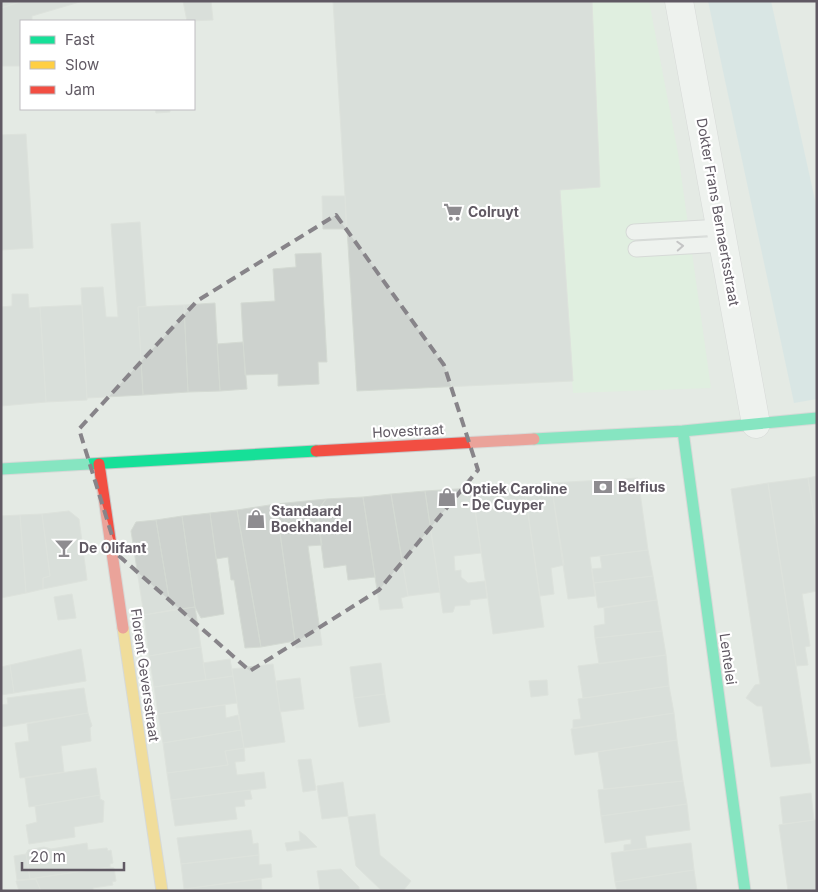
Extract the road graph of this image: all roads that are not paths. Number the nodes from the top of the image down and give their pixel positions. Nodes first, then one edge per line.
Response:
1 (679, 1) edge
2 (634, 232) dead end
3 (722, 235) junction
4 (636, 249) dead end
5 (817, 418) edge
6 (756, 424) junction
7 (683, 431) junction
8 (98, 464) junction
9 (1, 469) edge
10 (162, 891) edge
11 (745, 891) edge

1 - 3 street, Dokter Frans Bernaertsstraat
2 - 3 lane
4 -> 3 lane
3 - 6 street, Dokter Frans Bernaertsstraat
5 - 6 street, Hovestraat
6 - 7 street, Hovestraat
7 - 8 street, Hovestraat
7 - 11 street, Lentelei
8 - 9 street, Hovestraat
8 - 10 street, Florent Geversstraat

